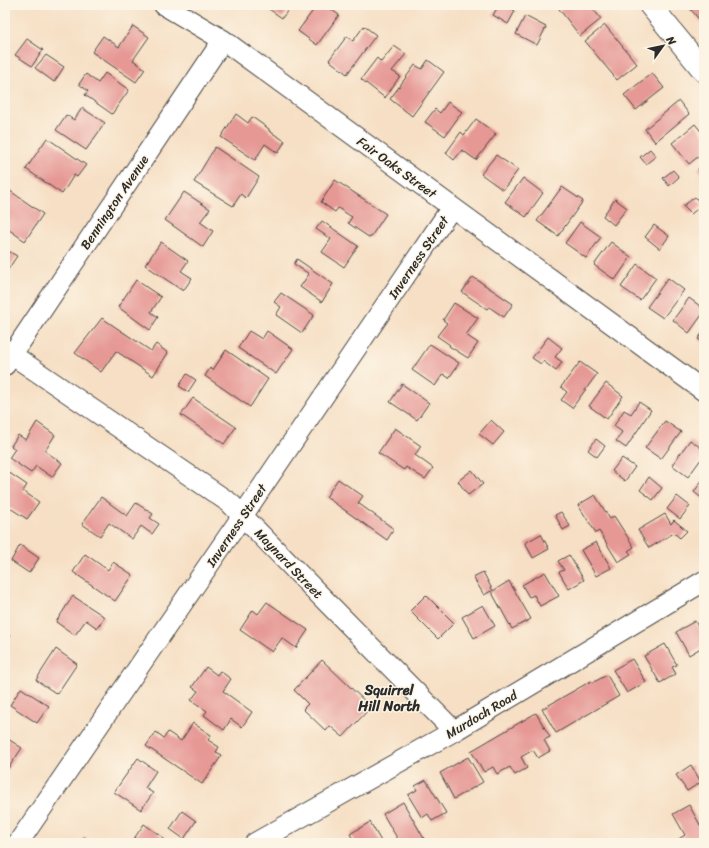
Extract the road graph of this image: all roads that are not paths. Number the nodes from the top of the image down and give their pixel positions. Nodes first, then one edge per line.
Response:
1 (164, 5) edge
2 (650, 5) edge
3 (223, 40) junction
4 (704, 71) edge
5 (452, 207) junction
6 (8, 356) edge
7 (704, 392) edge
8 (243, 515) junction
9 (704, 581) edge
10 (454, 731) junction
11 (18, 843) edge
12 (255, 843) edge

1 - 3 street, Fair Oaks Street
2 - 4 street
3 - 5 street, Fair Oaks Street
3 - 6 street, Bennington Avenue
5 - 7 street, Fair Oaks Street
5 - 8 street, Inverness Street
6 - 8 street, Maynard Street
8 - 10 street, Maynard Street
8 - 11 street, Inverness Street
9 - 10 street, Murdoch Road
10 - 12 street, Murdoch Road

